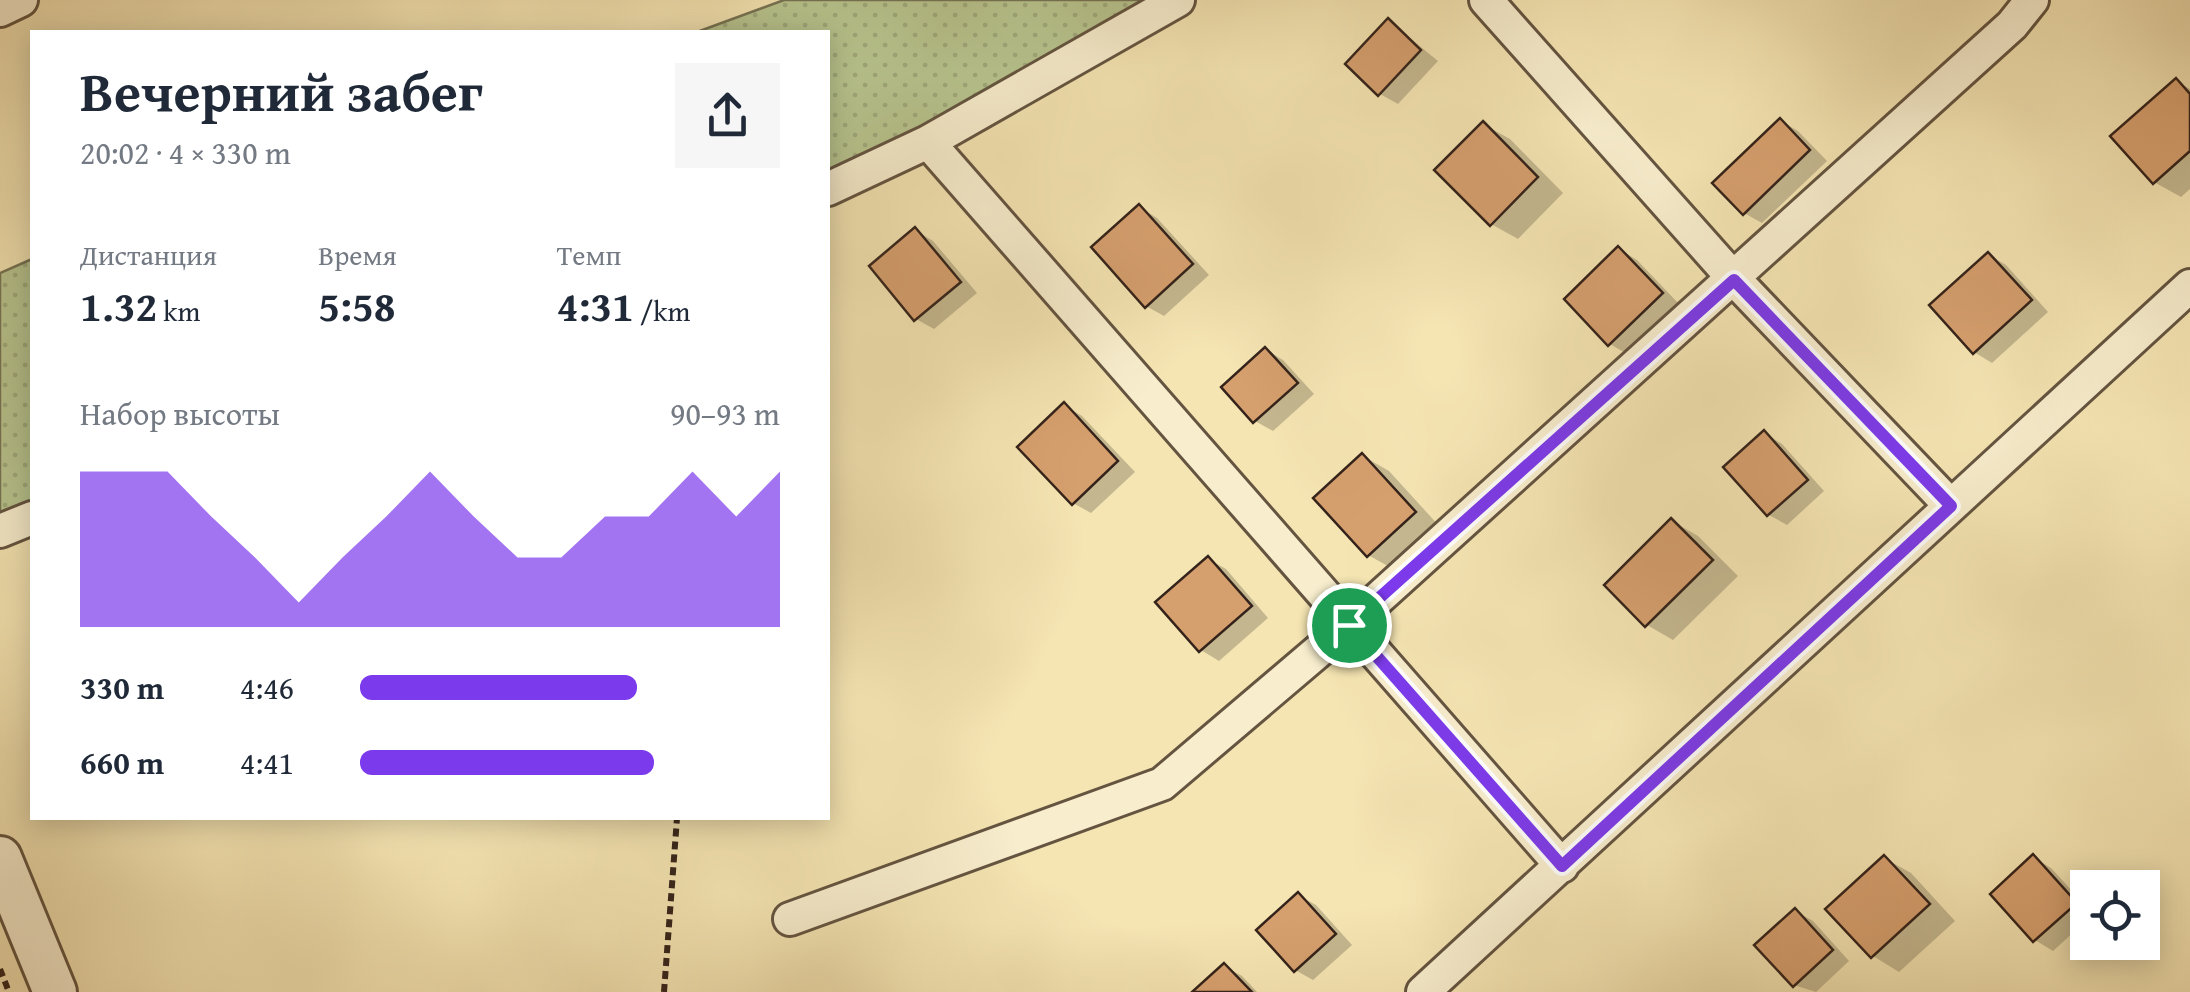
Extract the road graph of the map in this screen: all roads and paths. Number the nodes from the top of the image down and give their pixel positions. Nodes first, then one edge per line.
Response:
1 (21, 0) edge
2 (1178, 0) edge
3 (1486, 0) edge
4 (2032, 0) edge
5 (0, 10) edge
6 (928, 142) junction
7 (830, 187) edge
8 (1734, 280) junction
9 (2190, 286) edge
10 (1951, 506) junction
11 (30, 519) edge
12 (0, 530) edge
13 (1349, 625) junction
14 (677, 820) edge
15 (0, 858) edge
16 (1562, 866) junction
17 (790, 919) dead end
18 (0, 968) edge
19 (9, 992) edge
20 (55, 992) edge
21 (664, 992) edge
22 (1423, 992) edge

1 - 5 street
2 - 6 street
3 - 8 street
4 - 8 street
6 - 7 street
6 - 13 street
8 - 10 street
8 - 13 street
9 - 10 street
10 - 16 street
11 - 12 street
13 - 16 street
13 - 17 street
14 - 21 path
15 - 20 street
16 - 22 street
18 - 19 path

